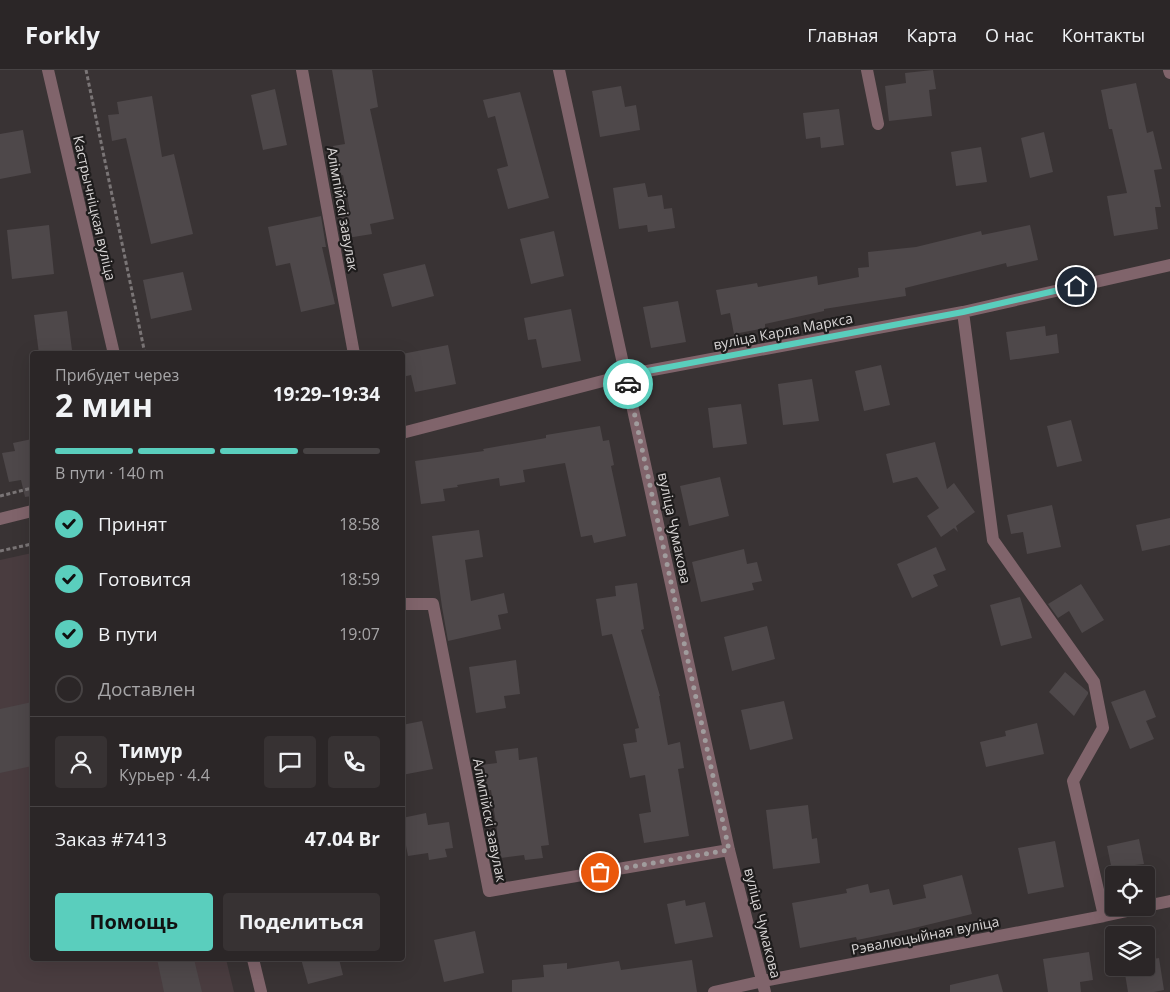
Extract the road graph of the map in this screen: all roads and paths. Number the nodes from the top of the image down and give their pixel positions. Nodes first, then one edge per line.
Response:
1 (48, 70) edge
2 (86, 70) edge
3 (302, 70) edge
4 (559, 70) edge
5 (867, 70) edge
6 (878, 124) dead end
7 (1170, 265) edge
8 (963, 312) junction
9 (113, 351) edge
10 (144, 351) edge
11 (353, 351) edge
12 (626, 375) junction
13 (405, 432) edge
14 (30, 488) edge
15 (0, 496) edge
16 (30, 512) edge
17 (0, 519) edge
18 (30, 544) edge
19 (0, 551) edge
20 (405, 604) edge
21 (729, 850) junction
22 (1170, 901) edge
23 (1155, 904) edge
24 (1104, 916) joint
25 (253, 961) edge
26 (764, 987) edge
27 (261, 992) edge
28 (714, 992) edge

1 - 9 street, Кастрычніцкая вуліца
2 - 10 path
3 - 11 street, Алімпійскі завулак
4 - 12 street, вуліца Чумакова
5 - 6 street
7 - 8 street, вуліца Карла Маркса
8 - 12 street, вуліца Карла Маркса
8 - 24 street
12 - 13 street, вуліца Карла Маркса
12 - 21 street, вуліца Чумакова
14 - 15 path
16 - 17 street
18 - 19 path
20 - 21 street, Алімпійскі завулак
21 - 26 street, вуліца Чумакова
22 - 23 street
24 - 26 street, Рэвалюцыйная вуліца
25 - 27 street
26 - 28 street, Рэвалюцыйная вуліца

